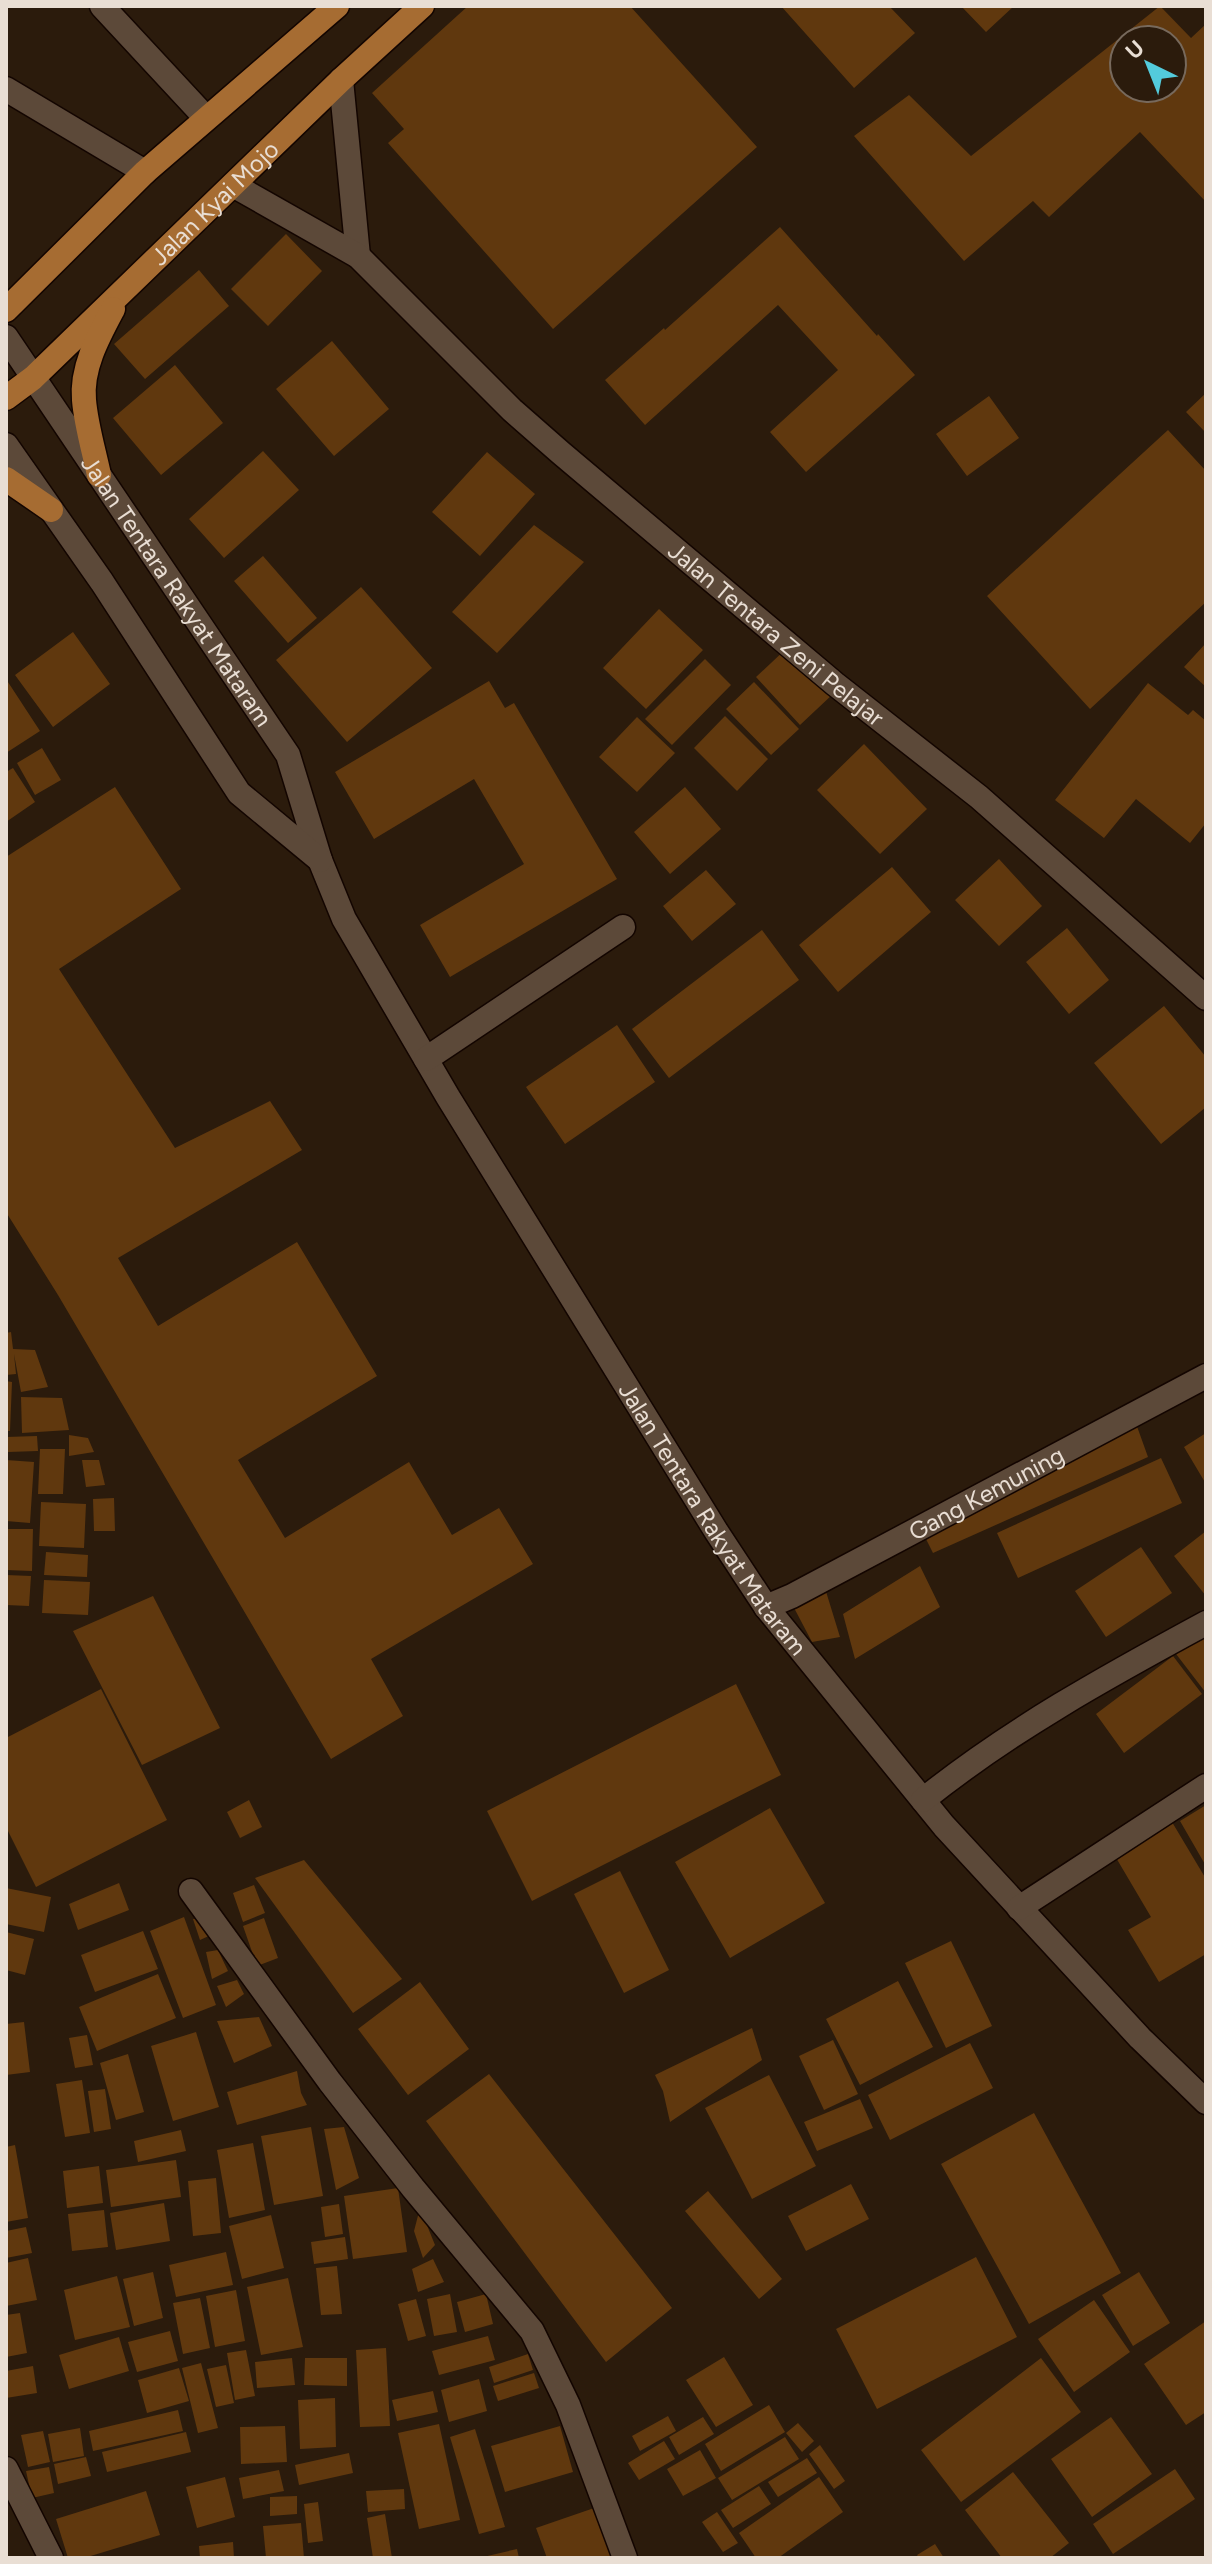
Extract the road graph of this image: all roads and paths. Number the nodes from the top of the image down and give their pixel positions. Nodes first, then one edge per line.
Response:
1 (102, 6) edge
2 (337, 6) edge
3 (422, 6) edge
4 (341, 80) junction
5 (6, 89) edge
6 (206, 118) junction
7 (145, 172) junction
8 (233, 185) junction
9 (358, 256) junction
10 (121, 293) junction
11 (6, 310) edge
12 (6, 337) edge
13 (33, 378) junction
14 (6, 398) edge
15 (6, 445) edge
16 (99, 475) junction
17 (6, 479) edge
18 (51, 510) junction
19 (320, 860) junction
20 (623, 927) dead end
21 (1206, 998) edge
22 (426, 1059) junction
23 (1206, 1376) edge
24 (766, 1607) junction
25 (1206, 1623) edge
26 (1206, 1786) edge
27 (923, 1800) junction
28 (191, 1891) dead end
29 (1019, 1908) junction
30 (1206, 2102) edge
31 (6, 2469) edge
32 (51, 2558) edge
33 (625, 2558) edge

1 - 6 street
2 - 6 main road
3 - 4 main road, Jalan Kyai Mojo
4 - 8 main road, Jalan Kyai Mojo
4 - 9 street
5 - 7 street
6 - 7 main road
7 - 11 main road
8 - 9 street, Jalan Tentara Zeni Pelajar
8 - 10 main road, Jalan Kyai Mojo
9 - 21 street, Jalan Tentara Zeni Pelajar
10 - 13 main road, Jalan Kyai Mojo
10 - 16 main road
12 - 13 street, Jalan Tentara Rakyat Mataram
13 - 14 main road, Jalan Kyai Mojo
13 - 16 street, Jalan Tentara Rakyat Mataram
15 - 18 street, Jalan Tentara Rakyat Mataram
16 - 19 street, Jalan Tentara Rakyat Mataram
17 - 18 main road
18 - 19 street, Jalan Tentara Rakyat Mataram
19 - 22 street, Jalan Tentara Rakyat Mataram
20 - 22 street
22 - 24 street, Jalan Tentara Rakyat Mataram
23 - 24 street, Gang Kemuning
24 - 27 street, Jalan Tentara Rakyat Mataram
25 - 27 street
26 - 29 street
27 - 29 street, Jalan Tentara Rakyat Mataram
28 - 33 street
29 - 30 street, Jalan Tentara Rakyat Mataram
31 - 32 street

